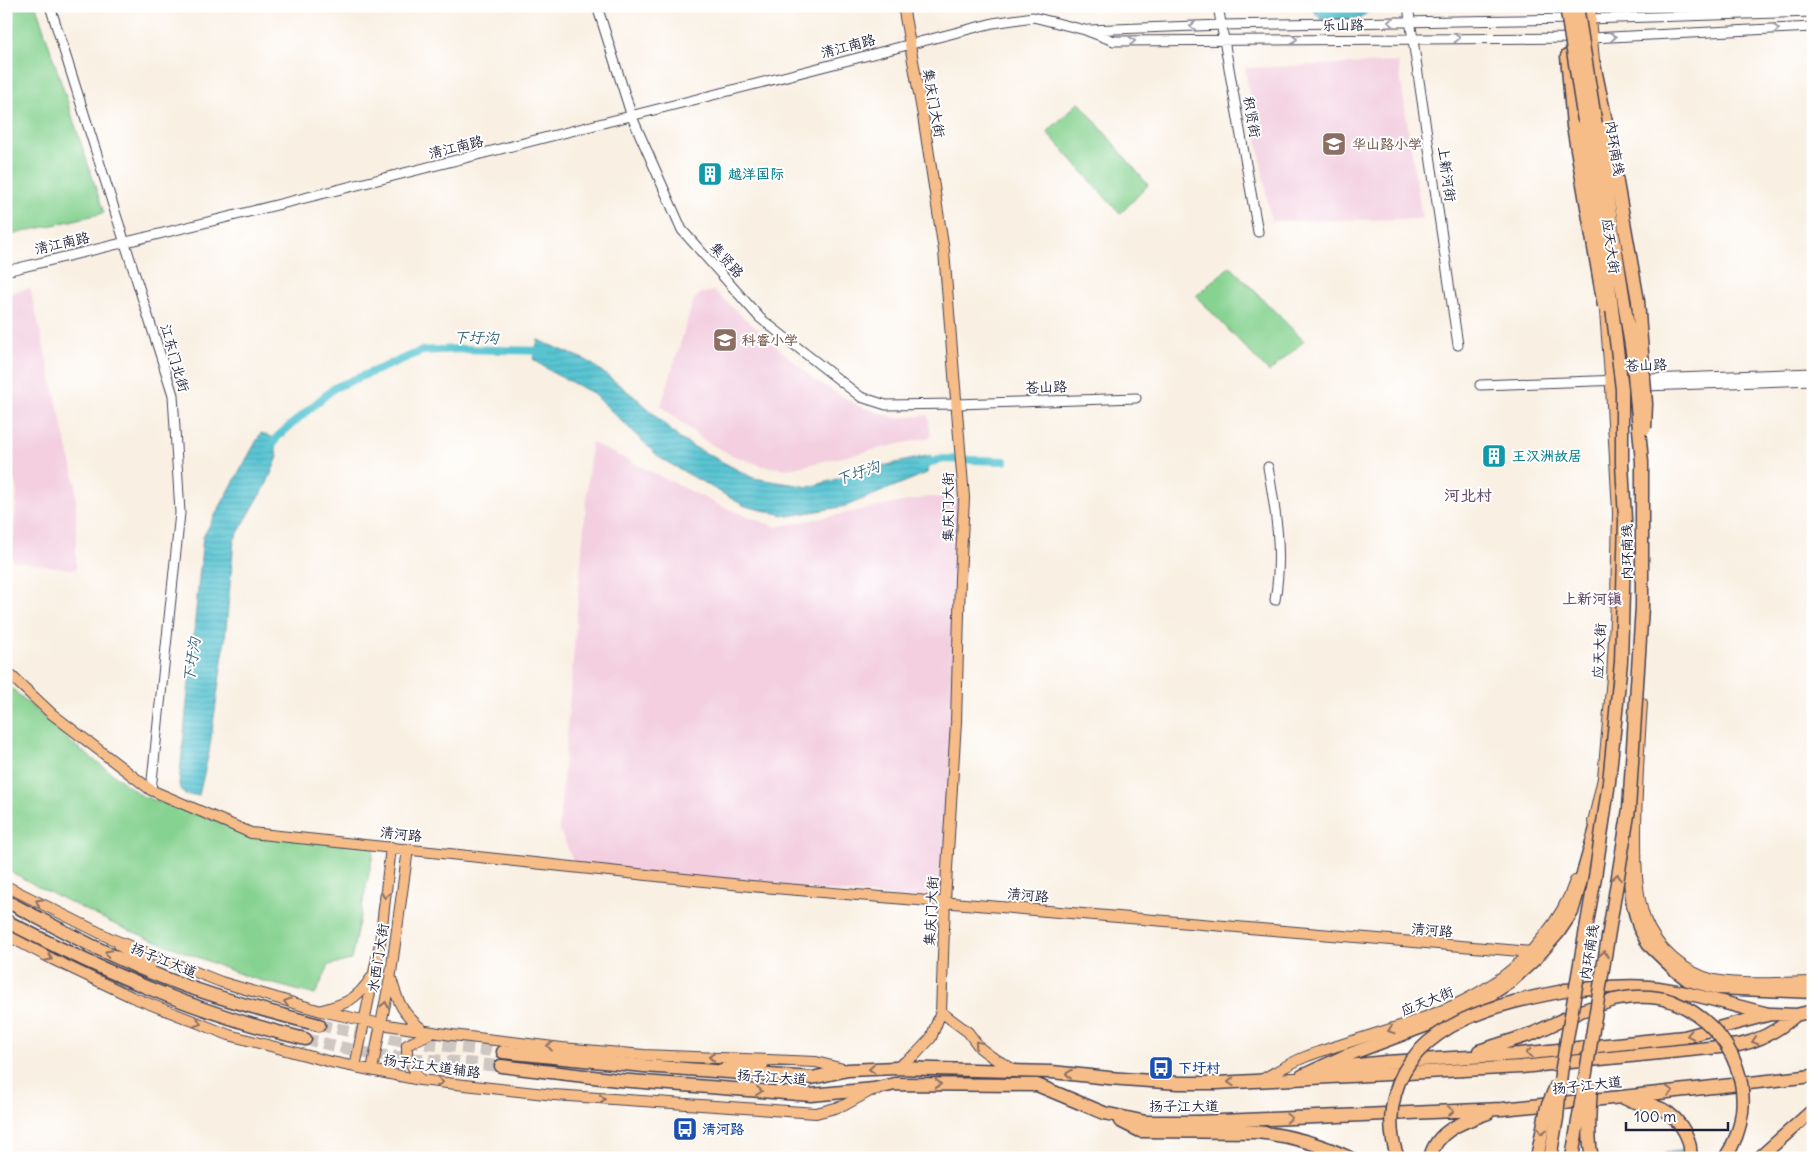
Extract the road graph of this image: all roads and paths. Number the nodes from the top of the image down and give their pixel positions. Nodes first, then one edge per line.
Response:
1 (50, 6) edge
2 (597, 6) edge
3 (903, 6) edge
4 (1218, 6) edge
5 (1408, 6) edge
6 (1561, 6) edge
7 (1566, 6) edge
8 (1577, 6) edge
9 (1586, 6) edge
10 (1592, 6) edge
11 (1813, 12) edge
12 (1562, 19) junction
13 (1590, 19) junction
14 (1411, 22) junction
15 (1222, 25) junction
16 (1813, 27) edge
17 (1085, 30) junction
18 (1565, 37) junction
19 (1414, 38) junction
20 (1591, 38) junction
21 (1224, 40) junction
22 (910, 44) junction
23 (1568, 56) junction
24 (1594, 64) junction
25 (632, 117) junction
26 (1258, 232) dead end
27 (126, 242) junction
28 (6, 271) edge
29 (1458, 345) dead end
30 (1813, 373) edge
31 (1813, 380) edge
32 (1641, 382) junction
33 (1611, 384) junction
34 (1480, 385) dead end
35 (1136, 398) dead end
36 (957, 404) junction
37 (1642, 462) junction
38 (1622, 464) junction
39 (1268, 467) dead end
40 (1276, 600) dead end
41 (6, 671) edge
42 (1609, 782) junction
43 (150, 790) junction
44 (1628, 809) junction
45 (391, 847) junction
46 (408, 849) junction
47 (6, 886) edge
48 (6, 901) edge
49 (945, 901) junction
50 (6, 921) edge
51 (6, 935) edge
52 (112, 939) junction
53 (1533, 955) junction
54 (374, 973) junction
55 (163, 976) junction
56 (390, 977) junction
57 (1813, 982) edge
58 (102, 983) junction
59 (1813, 992) edge
60 (161, 993) junction
61 (320, 1011) junction
62 (1813, 1011) edge
63 (941, 1012) junction
64 (1771, 1014) junction
65 (1796, 1016) junction
66 (364, 1021) junction
67 (319, 1024) tunnel mouth
68 (381, 1024) junction
69 (429, 1031) junction
70 (1592, 1034) junction
71 (305, 1039) tunnel mouth
72 (503, 1052) tunnel mouth
73 (1458, 1057) junction
74 (786, 1061) junction
75 (501, 1066) tunnel mouth
76 (355, 1067) junction
77 (896, 1068) junction
78 (372, 1070) junction
79 (848, 1070) junction
80 (710, 1071) junction
81 (1017, 1071) junction
82 (1561, 1073) junction
83 (1813, 1076) edge
84 (1298, 1079) junction
85 (420, 1080) junction
86 (1260, 1080) junction
87 (874, 1089) junction
88 (1622, 1097) junction
89 (1502, 1108) junction
90 (1813, 1110) edge
91 (1104, 1113) junction
92 (1350, 1158) edge
93 (1398, 1158) edge
94 (1430, 1158) edge
95 (1537, 1158) edge
96 (1550, 1158) edge
97 (1572, 1158) edge
98 (1592, 1158) edge
99 (1690, 1158) edge
100 (1725, 1158) edge
101 (1759, 1158) edge

1 - 27 street, 江东门北街
2 - 25 street, 集贤路
3 - 22 main road, 集庆门大街
4 - 15 street, 积贤街
5 - 14 street, 上新河街
6 - 12 main road, 应天大街
7 - 38 highway, 内环南线, bridge
8 - 37 highway, 内环南线, bridge
9 - 13 highway
10 - 13 main road, 应天大街
11 - 13 street, 乐山路
12 - 13 street, 乐山路
12 - 14 street, 乐山路
12 - 18 main road, 应天大街
13 - 20 main road, 应天大街
14 -> 15 street, 乐山路
14 - 19 street, 上新河街
15 -> 17 street, 乐山路
15 - 21 street, 积贤街
20 -> 16 street, 乐山路
17 -> 21 street, 乐山路
17 - 22 street, 乐山路
19 -> 18 street, 乐山路
18 - 20 street, 乐山路
18 - 23 main road, 应天大街
21 -> 19 street, 乐山路
19 - 29 street, 上新河街
20 - 24 main road, 应天大街
21 - 26 street, 积贤街
22 - 25 street, 清江南路
22 - 36 main road, 集庆门大街
23 - 33 main road, 应天大街
23 - 38 highway, bridge
24 - 32 main road, 应天大街
24 - 37 highway, bridge
25 - 27 street, 清江南路
25 - 36 street, 集贤路
27 - 28 street, 清江南路
27 - 43 street, 江东门北街
30 - 32 street, 苍山路
31 - 32 street, 苍山路
32 - 33 street, 苍山路
32 - 57 main road, 应天大街
33 - 34 street, 苍山路
33 - 53 main road, 应天大街
35 - 36 street, 苍山路
36 - 49 main road, 集庆门大街
37 - 44 highway, 内环南线, bridge
38 - 42 highway, 内环南线, bridge
39 - 40 street
41 - 43 main road, 清河路
42 - 53 highway, bridge
42 - 82 highway, 内环南线, bridge
43 - 45 main road, 清河路
44 - 59 highway, bridge
70 -> 44 highway, 内环南线, bridge
45 - 46 main road, 清河路
45 -> 54 main road, 水西门大街
46 - 49 main road, 清河路
46 - 56 main road, 水西门大街
52 -> 47 main road
55 -> 48 highway, 扬子江大道
49 - 53 main road, 清河路
49 - 63 main road, 集庆门大街
50 - 60 highway
51 -> 58 main road, 扬子江大道辅路
52 - 55 main road
61 -> 52 main road
53 - 84 highway
53 -> 86 main road, 应天大街
54 - 61 main road
54 - 66 main road, 水西门大街
55 - 67 highway, 扬子江大道
68 -> 56 main road, 水西门大街
56 - 69 main road
58 - 60 main road
58 -> 76 main road, 扬子江大道辅路
60 - 71 highway
61 - 66 main road
62 - 65 highway, 扬子江大道
63 - 77 main road, 集庆门大街
81 -> 63 main road
64 - 65 highway, 扬子江大道
64 -> 73 highway, 扬子江大道
64 - 93 highway, bridge
65 -> 84 highway, 扬子江大道
66 - 68 main road
66 - 76 main road, 水西门大街
68 - 69 main road
68 - 78 main road, 水西门大街
74 -> 69 main road
69 - 85 main road
70 - 97 highway, 内环南线, bridge
70 - 98 highway, bridge
72 - 80 highway, 扬子江大道
73 - 84 highway, 扬子江大道
73 - 100 highway, bridge
74 - 79 main road
74 - 80 main road
75 -> 87 highway, 扬子江大道
76 - 78 main road, 扬子江大道辅路
77 -> 79 highway, 扬子江大道
77 - 81 highway, 扬子江大道
78 - 85 main road, 扬子江大道辅路
79 - 80 highway, 扬子江大道
86 -> 81 highway, 扬子江大道
82 -> 95 highway, bridge
82 - 96 highway, 内环南线, bridge
88 -> 83 highway, 扬子江大道
84 - 86 highway, 扬子江大道
85 -> 87 main road, 扬子江大道辅路
87 -> 91 highway, 扬子江大道
88 - 89 highway, 扬子江大道
88 - 99 highway
91 -> 89 highway, 扬子江大道
89 - 94 highway
90 - 101 highway
91 - 92 highway

